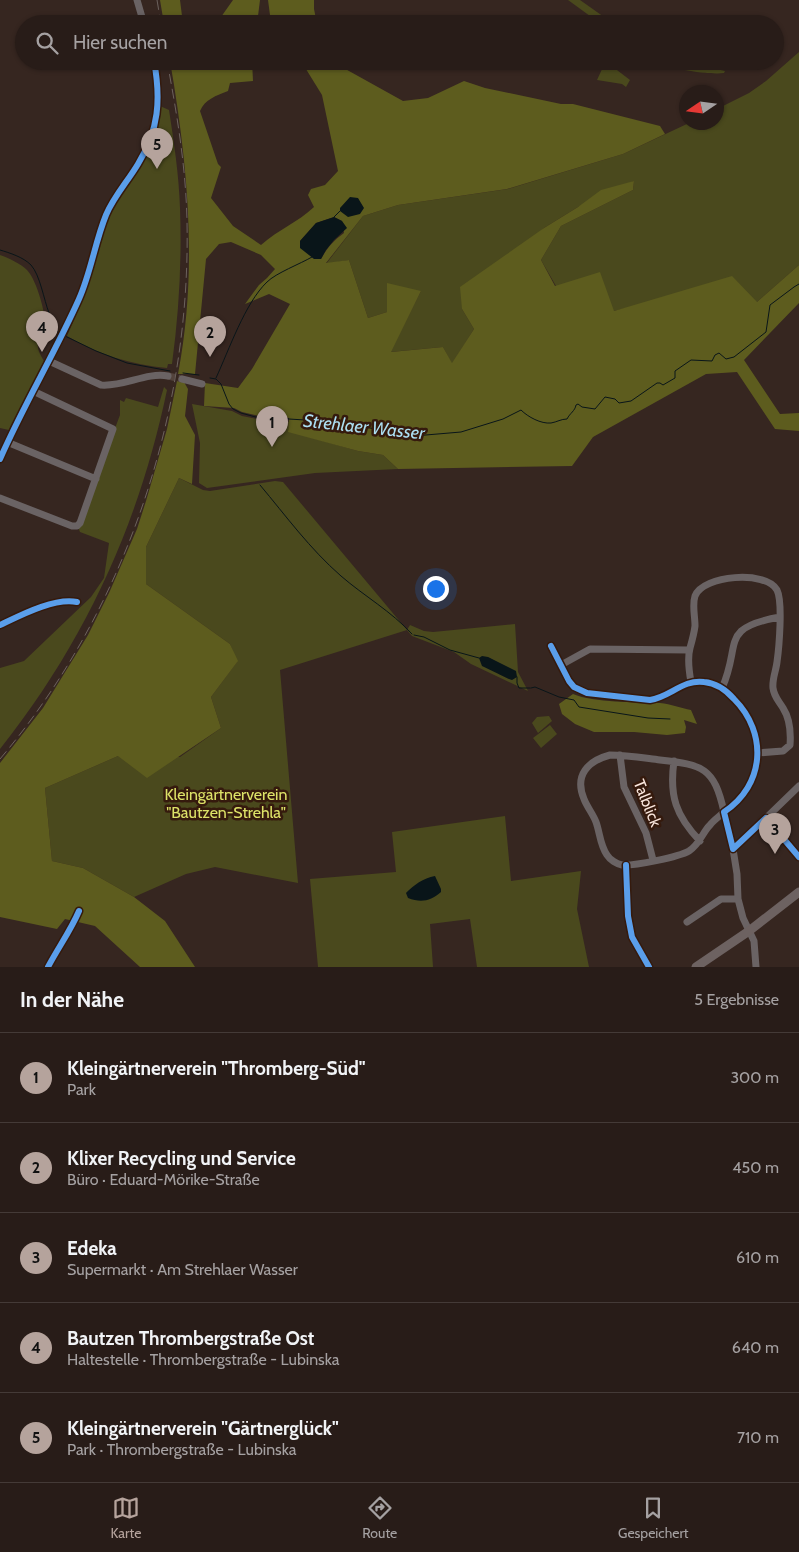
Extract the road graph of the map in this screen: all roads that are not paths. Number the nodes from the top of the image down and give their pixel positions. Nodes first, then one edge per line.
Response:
1 (137, 0) edge
2 (141, 15) edge
3 (156, 70) edge
4 (49, 361) junction
5 (168, 376) tunnel mouth
6 (182, 379) tunnel mouth
7 (202, 384) dead end
8 (33, 391) junction
9 (7, 442) junction
10 (0, 459) edge
11 (96, 479) junction
12 (0, 498) edge
13 (77, 602) dead end
14 (780, 617) junction
15 (0, 625) edge
16 (552, 646) dead end
17 (689, 650) junction
18 (561, 665) junction
19 (691, 682) junction
20 (722, 688) junction
21 (757, 753) junction
22 (620, 755) junction
23 (674, 761) junction
24 (799, 786) edge
25 (724, 812) junction
26 (766, 818) junction
27 (700, 841) junction
28 (733, 849) junction
29 (799, 857) edge
30 (653, 860) junction
31 (626, 865) junction
32 (799, 892) edge
33 (738, 899) junction
34 (79, 911) dead end
35 (687, 922) dead end
36 (749, 931) junction
37 (48, 967) edge
38 (649, 967) edge
39 (696, 967) edge
40 (756, 967) edge

1 - 2 street
3 - 4 street
4 - 5 street
4 - 8 street
6 - 7 street
8 - 9 street
8 - 11 street
9 - 10 street
9 - 11 street
11 - 12 street
13 - 15 street
14 - 17 street
14 - 20 street
14 - 21 street
16 - 18 street
17 - 18 street
17 - 19 street
18 - 19 street
19 - 20 street
20 - 21 street
21 - 25 street
22 - 23 street
22 - 30 street, Talblick
22 - 31 street
23 - 25 street
23 - 27 street
24 - 26 street
25 - 27 street
25 - 28 street
26 - 28 street
26 - 29 street
27 - 30 street
28 - 33 street
30 - 31 street
31 - 38 street
32 - 36 main road
33 - 35 street
33 - 36 street
34 - 37 street
36 - 39 main road
36 - 40 street

